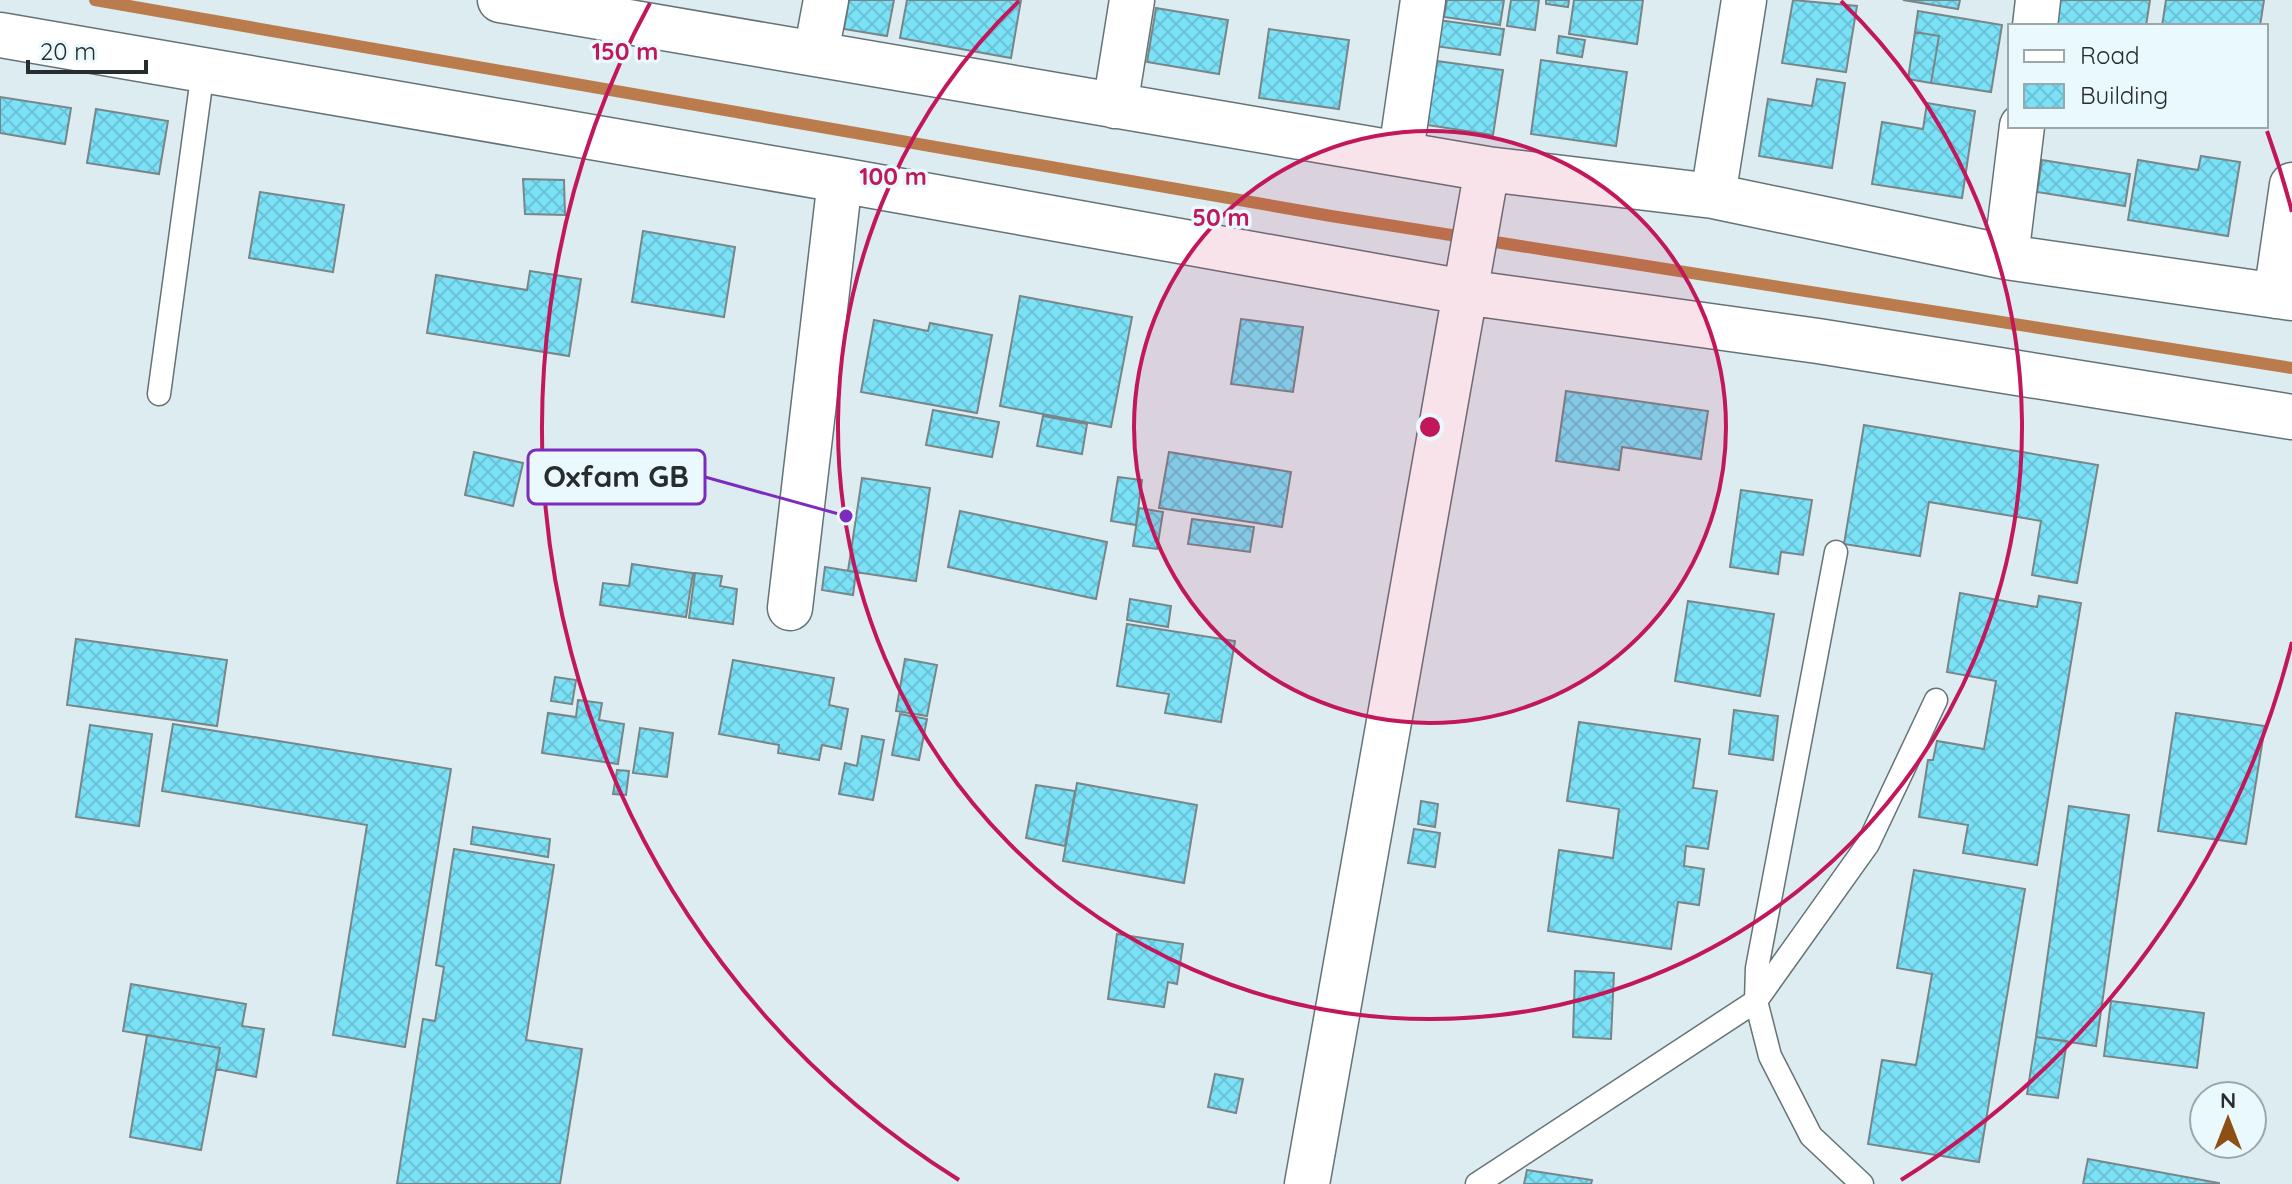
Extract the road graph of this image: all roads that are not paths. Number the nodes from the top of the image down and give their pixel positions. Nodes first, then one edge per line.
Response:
1 (500, 0) edge
2 (826, 0) edge
3 (1132, 0) edge
4 (1423, 0) edge
5 (1744, 0) edge
6 (2038, 0) edge
7 (2035, 24) edge
8 (0, 35) edge
9 (816, 53) junction
10 (203, 70) junction
11 (1115, 106) junction
12 (2022, 128) edge
13 (1401, 152) junction
14 (1487, 169) junction
15 (840, 180) junction
16 (2292, 185) edge
17 (1713, 196) junction
18 (2006, 257) junction
19 (1464, 292) junction
20 (2284, 297) edge
21 (159, 394) dead end
22 (2292, 417) edge
23 (1836, 552) dead end
24 (790, 608) dead end
25 (1936, 700) dead end
26 (1756, 1001) junction
27 (1307, 1184) edge
28 (1477, 1184) edge
29 (1862, 1184) edge

1 - 9 street
2 - 9 street
3 - 11 street
4 - 13 street
5 - 17 street
6 - 7 street
8 - 10 street
9 - 11 street
10 - 15 street
10 - 21 lane
11 - 13 street
12 - 18 street
13 - 14 street
14 - 17 street
14 - 19 street
15 - 19 street
15 - 24 street
16 - 20 street
17 - 18 street
18 - 20 street
19 - 22 street
19 - 27 street
23 - 26 lane
25 - 26 lane
26 - 28 lane
26 - 29 lane

